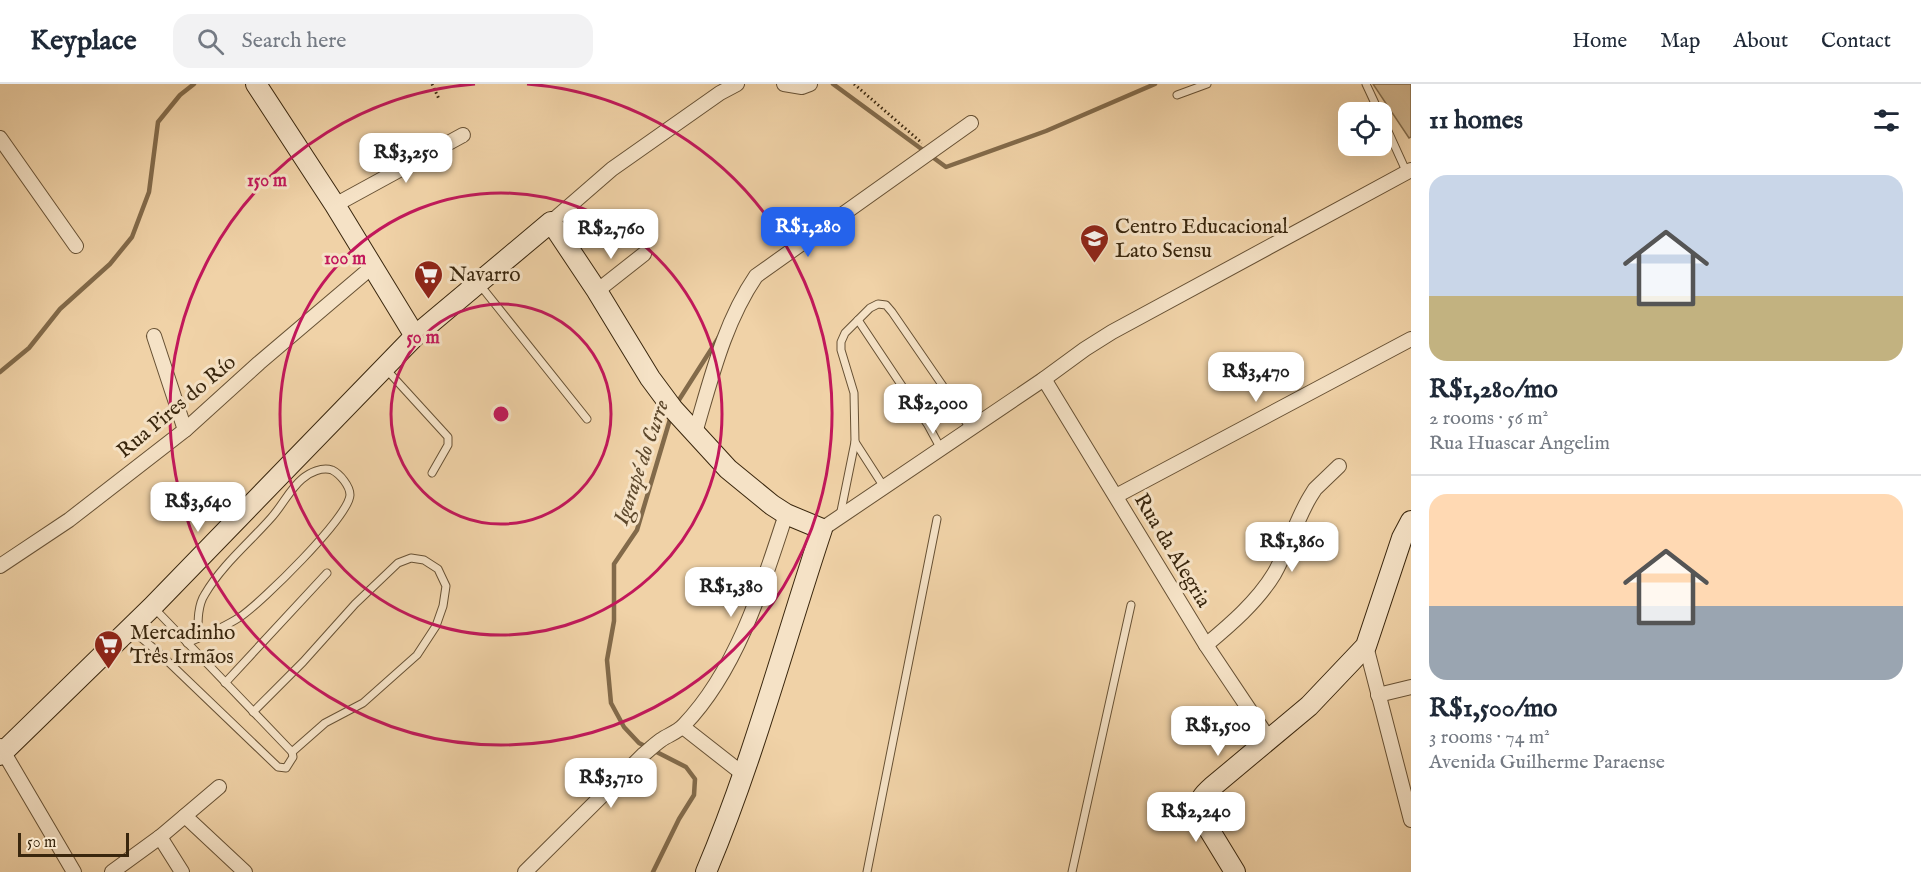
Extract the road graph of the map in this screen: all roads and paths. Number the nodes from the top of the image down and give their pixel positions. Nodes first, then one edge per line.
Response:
1 (256, 84) edge
2 (432, 84) edge
3 (737, 84) edge
4 (784, 84) edge
5 (810, 84) edge
6 (855, 84) edge
7 (1207, 84) edge
8 (1366, 84) edge
9 (1177, 95) dead end
10 (439, 99) dead end
11 (1374, 102) edge
12 (971, 123) dead end
13 (463, 135) dead end
14 (0, 138) edge
15 (1392, 138) edge
16 (930, 151) junction
17 (1409, 172) edge
18 (335, 205) junction
19 (551, 222) junction
20 (76, 246) dead end
21 (644, 254) dead end
22 (372, 267) junction
23 (478, 283) junction
24 (597, 291) junction
25 (858, 320) junction
26 (154, 336) dead end
27 (415, 336) junction
28 (1411, 339) edge
29 (385, 368) junction
30 (1044, 380) junction
31 (586, 419) dead end
32 (970, 429) junction
33 (186, 430) junction
34 (695, 433) junction
35 (855, 442) junction
36 (941, 449) junction
37 (1339, 466) dead end
38 (432, 473) dead end
39 (884, 487) junction
40 (1116, 496) junction
41 (786, 514) junction
42 (840, 517) junction
43 (937, 519) dead end
44 (1411, 521) edge
45 (822, 529) junction
46 (0, 566) edge
47 (327, 573) dead end
48 (1131, 605) dead end
49 (153, 607) junction
50 (130, 629) junction
51 (198, 639) junction
52 (187, 643) junction
53 (1206, 645) junction
54 (1366, 646) junction
55 (225, 683) junction
56 (1411, 687) edge
57 (1378, 695) junction
58 (253, 712) junction
59 (682, 727) junction
60 (1269, 739) junction
61 (1, 751) edge
62 (292, 752) junction
63 (743, 774) junction
64 (219, 787) dead end
65 (185, 816) junction
66 (1411, 820) edge
67 (159, 837) junction
68 (74, 872) edge
69 (112, 872) edge
70 (182, 872) edge
71 (245, 872) edge
72 (525, 872) edge
73 (705, 872) edge
74 (867, 872) edge
75 (1072, 872) edge
76 (1235, 872) edge

1 - 18 street
2 - 10 path
3 - 19 street
4 - 5 street
6 - 16 path
7 - 9 lane
8 - 11 lane
12 - 16 street
13 - 18 street
14 - 20 street
15 - 17 lane
16 - 34 street
17 - 30 street
18 - 22 street
19 - 23 street
19 - 24 street
21 - 24 street
22 - 27 street
22 - 33 street, Rua Pires do Río
23 - 27 street
23 - 31 lane
24 - 34 street
25 - 32 lane
25 - 35 lane
25 - 36 lane
26 - 33 street
27 - 29 street
28 - 40 street
29 - 38 lane
29 - 49 street
30 - 32 street
30 - 40 street, Rua da Alegria
32 - 36 street
33 - 46 street, Rua Pires do Río
34 - 41 street
35 - 39 lane
35 - 42 lane
36 - 39 street
37 - 53 street
39 - 42 street
40 - 53 street, Rua da Alegria
41 - 45 street
41 - 59 street
42 - 45 street
43 - 74 lane
44 - 54 street
45 - 63 street
47 - 55 lane
48 - 75 lane
49 - 50 street
49 - 52 lane
50 - 61 street
50 - 62 lane
51 - 51 lane
51 - 52 lane
52 - 55 lane
53 - 60 street, Rua da Alegria
54 - 57 street
54 - 60 street
55 - 58 lane
56 - 57 street
57 - 66 street
58 - 62 lane
58 - 62 lane
59 - 63 street
59 - 72 street
60 - 76 street
61 - 68 street
63 - 73 street
64 - 65 street
65 - 67 street
65 - 71 street
67 - 69 street
67 - 70 street

